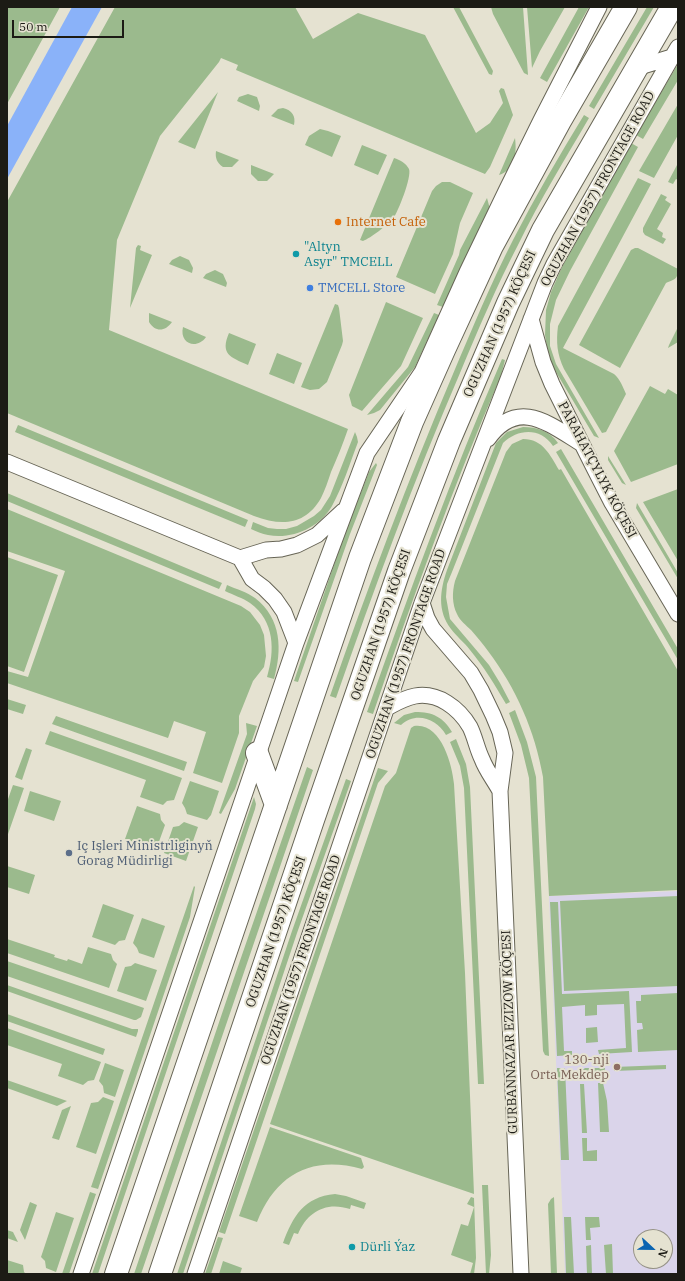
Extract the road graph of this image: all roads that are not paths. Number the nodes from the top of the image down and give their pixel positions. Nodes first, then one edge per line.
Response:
1 (599, 7) edge
2 (606, 7) edge
3 (626, 7) edge
4 (672, 7) edge
5 (601, 52) junction
6 (675, 52) edge
7 (636, 68) junction
8 (531, 319) junction
9 (444, 350) junction
10 (422, 372) junction
11 (582, 444) junction
12 (479, 453) junction
13 (7, 462) edge
14 (345, 509) junction
15 (240, 558) junction
16 (422, 603) junction
17 (678, 614) edge
18 (296, 643) junction
19 (386, 708) junction
20 (258, 753) junction
21 (500, 791) junction
22 (276, 805) junction
23 (81, 1274) edge
24 (116, 1274) edge
25 (160, 1274) edge
26 (195, 1274) edge
27 (521, 1274) edge

1 - 10 street
2 - 5 street
3 - 5 main road
4 - 7 main road, OGUZHAN (1957) KÖÇESI
5 - 9 main road
6 - 7 street
6 - 8 street, OGUZHAN (1957) FRONTAGE ROAD
7 - 25 main road, OGUZHAN (1957) KÖÇESI
8 - 11 street, PARAHATÇYLYK KÖÇESI
8 - 12 street, OGUZHAN (1957) FRONTAGE ROAD
9 - 10 street
9 - 22 main road
10 - 14 street
11 - 12 street
11 - 17 street, PARAHATÇYLYK KÖÇESI
12 - 16 street, OGUZHAN (1957) FRONTAGE ROAD
13 - 15 street
14 - 15 street
14 - 18 street
15 - 18 street
16 - 19 street, OGUZHAN (1957) FRONTAGE ROAD
16 - 21 street, GURBANNAZAR EZIZOW KÖÇESI
18 - 20 street
19 - 21 street
19 - 26 street, OGUZHAN (1957) FRONTAGE ROAD
20 - 22 main road
20 - 23 street
21 - 27 street, GURBANNAZAR EZIZOW KÖÇESI
22 - 24 main road

